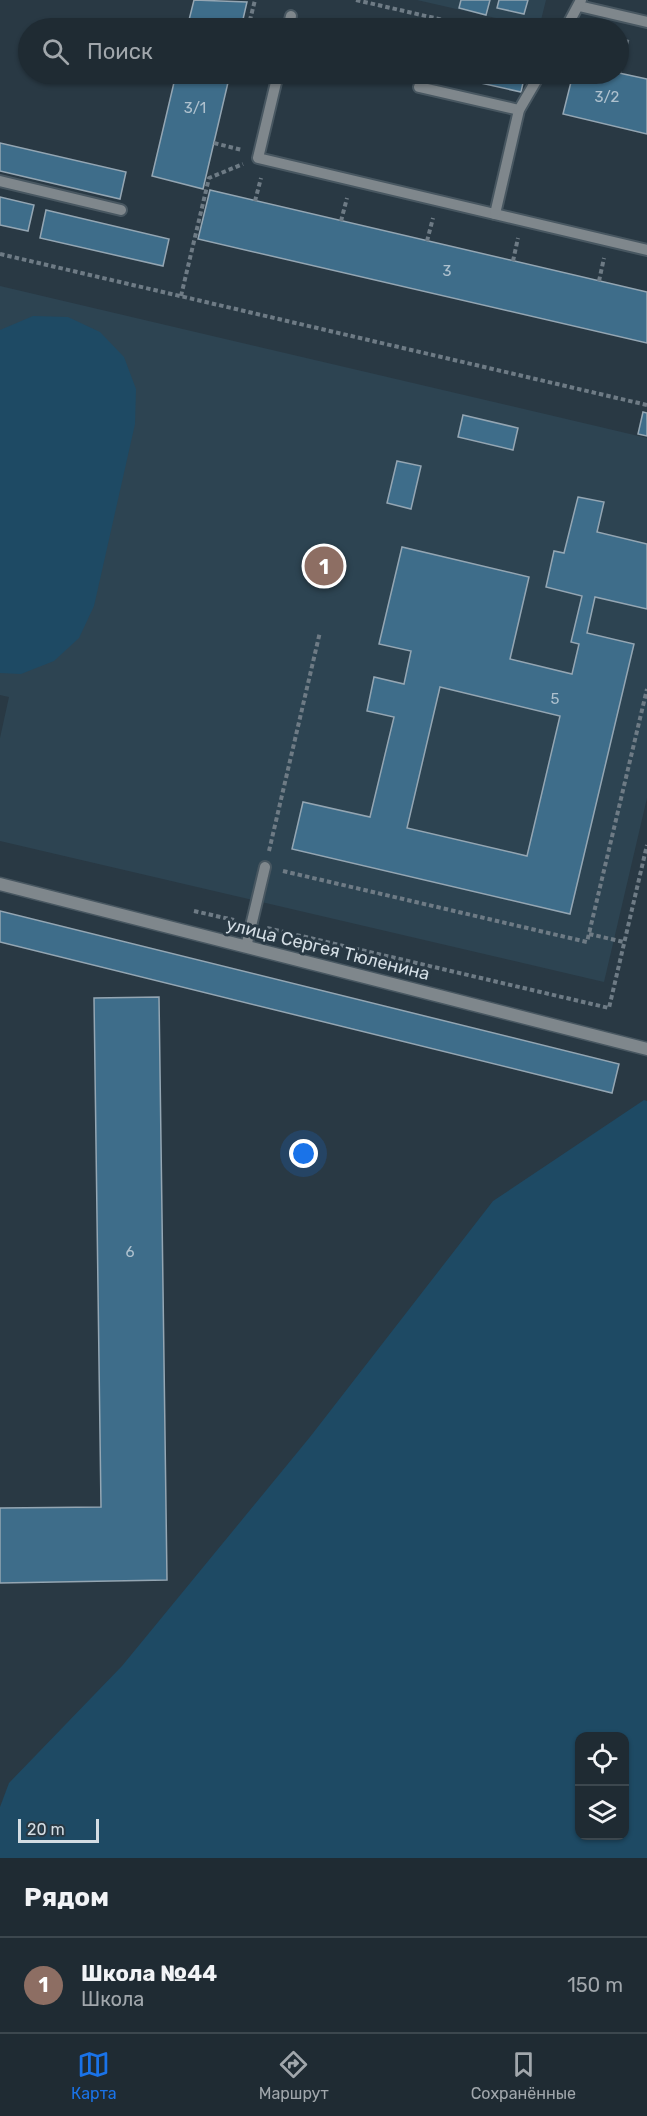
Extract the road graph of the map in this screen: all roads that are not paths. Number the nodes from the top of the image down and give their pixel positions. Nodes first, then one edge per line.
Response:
1 (580, 3) edge
2 (572, 18) edge
3 (647, 22) edge
4 (276, 84) edge
5 (534, 84) edge
6 (419, 87) dead end
7 (519, 110) junction
8 (0, 181) edge
9 (121, 210) dead end
10 (495, 214) junction
11 (647, 250) edge
12 (265, 867) road end
13 (0, 884) edge
14 (246, 947) junction
15 (647, 1049) edge

1 - 2 lane
1 - 3 lane
4 - 10 lane
5 - 7 lane
6 - 7 lane
7 - 10 lane
8 - 9 lane
10 - 11 lane
12 - 14 lane
13 - 14 street, улица Сергея Тюленина
14 - 15 street, улица Сергея Тюленина

